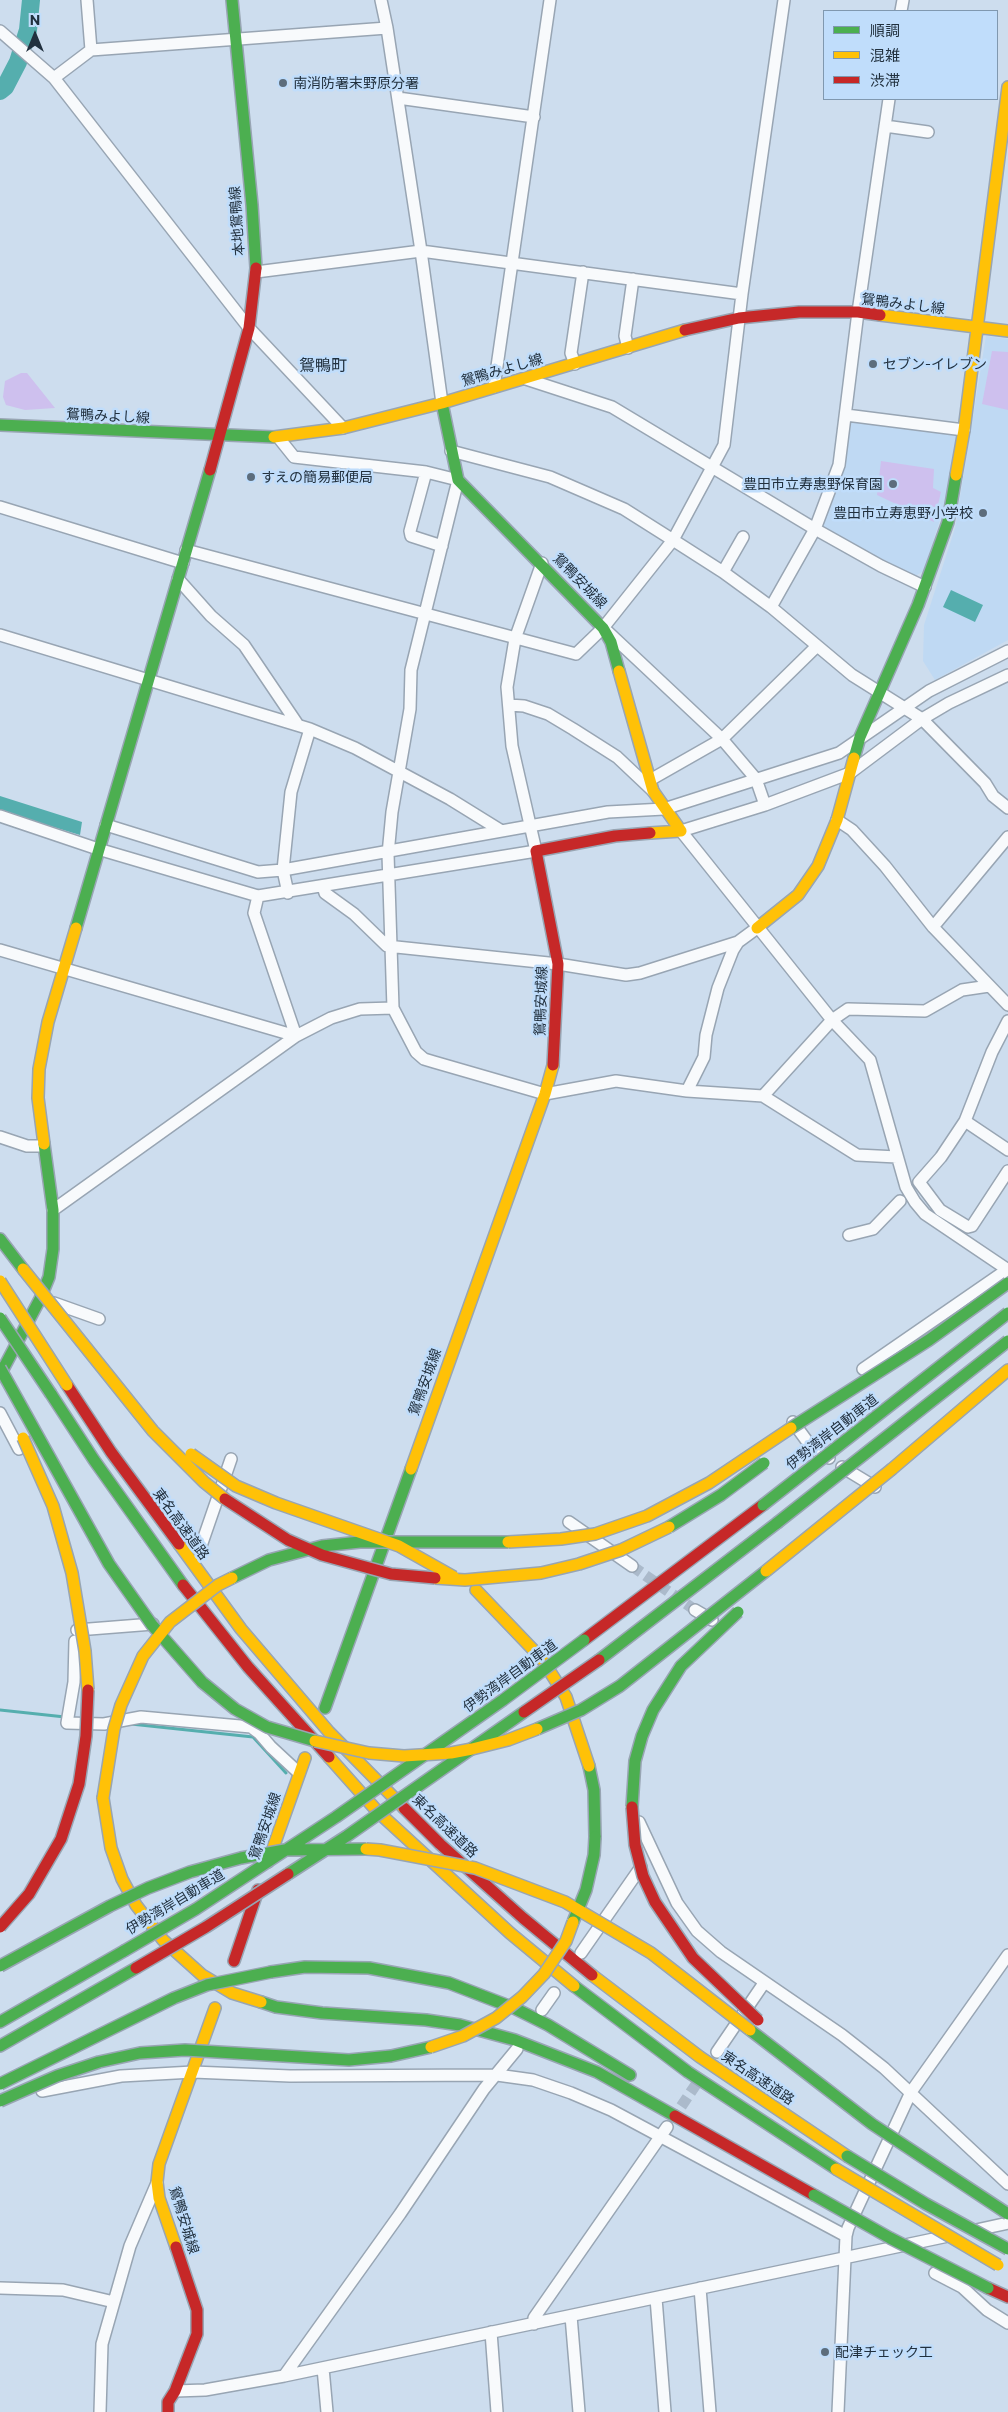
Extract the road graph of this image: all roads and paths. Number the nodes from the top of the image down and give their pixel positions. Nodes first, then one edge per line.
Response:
1 (87, 0) edge
2 (232, 0) edge
3 (381, 0) edge
4 (550, 0) edge
5 (784, 0) edge
6 (387, 28) junction
7 (0, 31) edge
8 (236, 39) junction
9 (91, 50) junction
10 (54, 78) junction
11 (1008, 87) edge
12 (398, 98) junction
13 (889, 100) edge
14 (534, 117) junction
15 (885, 126) junction
16 (928, 132) dead end
17 (421, 251) junction
18 (512, 262) junction
19 (256, 272) junction
20 (583, 272) junction
21 (633, 279) junction
22 (742, 294) junction
23 (858, 312) junction
24 (739, 318) junction
25 (249, 328) junction
26 (978, 328) junction
27 (1008, 330) edge
28 (628, 348) junction
29 (575, 364) junction
30 (526, 379) junction
31 (494, 388) junction
32 (442, 403) junction
33 (846, 415) junction
34 (0, 425) edge
35 (343, 428) junction
36 (964, 430) junction
37 (220, 436) junction
38 (278, 437) junction
39 (451, 451) junction
40 (713, 469) junction
41 (426, 472) junction
42 (458, 480) junction
43 (0, 508) edge
44 (815, 529) junction
45 (743, 537) dead end
46 (673, 540) junction
47 (442, 546) junction
48 (186, 550) junction
49 (183, 563) junction
50 (542, 563) junction
51 (723, 572) junction
52 (178, 578) junction
53 (925, 587) junction
54 (771, 607) junction
55 (426, 613) junction
56 (603, 628) junction
57 (0, 635) edge
58 (515, 639) junction
59 (817, 646) junction
60 (1008, 651) edge
61 (1008, 675) edge
62 (149, 680) junction
63 (881, 694) junction
64 (509, 705) junction
65 (906, 707) junction
66 (922, 718) junction
67 (304, 727) junction
68 (860, 737) junction
69 (722, 739) junction
70 (852, 769) junction
71 (401, 773) junction
72 (756, 779) junction
73 (651, 785) junction
74 (765, 804) junction
75 (1008, 808) edge
76 (665, 811) junction
77 (0, 816) edge
78 (837, 820) junction
79 (105, 826) junction
80 (530, 827) junction
81 (680, 828) junction
82 (500, 830) junction
83 (1008, 837) edge
84 (99, 847) junction
85 (535, 849) junction
86 (388, 852) junction
87 (283, 870) junction
88 (388, 873) junction
89 (323, 886) junction
90 (288, 892) junction
91 (258, 896) junction
92 (933, 927) junction
93 (757, 928) junction
94 (738, 942) junction
95 (392, 946) junction
96 (0, 950) edge
97 (558, 964) junction
98 (63, 969) junction
99 (989, 986) junction
100 (1008, 1005) edge
101 (393, 1008) junction
102 (832, 1020) junction
103 (1008, 1021) edge
104 (296, 1036) junction
105 (687, 1091) junction
106 (545, 1094) junction
107 (763, 1096) junction
108 (965, 1121) junction
109 (0, 1137) edge
110 (44, 1146) junction
111 (1008, 1150) edge
112 (897, 1157) junction
113 (1008, 1171) edge
114 (900, 1201) dead end
115 (53, 1210) junction
116 (849, 1235) dead end
117 (0, 1239) edge
118 (1008, 1270) edge
119 (0, 1281) edge
120 (1008, 1283) edge
121 (40, 1298) junction
122 (1008, 1313) edge
123 (0, 1318) edge
124 (100, 1319) dead end
125 (929, 1340) junction
126 (1008, 1341) edge
127 (101, 1367) junction
128 (0, 1368) edge
129 (1008, 1370) edge
130 (0, 1375) edge
131 (1008, 1379) edge
132 (0, 1392) edge
133 (0, 1412) edge
134 (793, 1442) dead end
135 (777, 1453) dead end
136 (231, 1459) dead end
137 (892, 1469) junction
138 (879, 1490) junction
139 (569, 1522) dead end
140 (201, 1546) dead end
141 (632, 1566) tunnel mouth
142 (769, 1583) dead end
143 (748, 1602) dead end
144 (695, 1610) tunnel mouth
145 (171, 1618) dead end
146 (717, 1624) junction
147 (75, 1630) junction
148 (325, 1708) dead end
149 (305, 1758) dead end
150 (299, 1773) junction
151 (652, 1851) junction
152 (0, 1927) edge
153 (580, 1953) dead end
154 (1008, 1955) edge
155 (234, 1960) dead end
156 (0, 1966) edge
157 (764, 1983) junction
158 (554, 1993) dead end
159 (215, 2008) dead end
160 (542, 2010) dead end
161 (0, 2022) edge
162 (764, 2025) dead end
163 (779, 2038) dead end
164 (0, 2046) edge
165 (517, 2049) dead end
166 (717, 2052) dead end
167 (193, 2072) junction
168 (497, 2075) junction
169 (0, 2084) edge
170 (912, 2092) junction
171 (0, 2101) edge
172 (0, 2108) edge
173 (667, 2127) tunnel mouth
174 (659, 2137) junction
175 (937, 2168) junction
176 (157, 2182) junction
177 (791, 2182) junction
178 (1008, 2184) edge
179 (1008, 2214) edge
180 (1008, 2222) edge
181 (846, 2236) junction
182 (890, 2248) junction
183 (1008, 2249) edge
184 (846, 2257) junction
185 (1003, 2267) edge
186 (0, 2288) edge
187 (700, 2288) junction
188 (1008, 2297) edge
189 (656, 2298) junction
190 (114, 2302) junction
191 (571, 2316) junction
192 (1008, 2323) edge
193 (534, 2324) junction
194 (491, 2332) junction
195 (323, 2368) junction
196 (284, 2376) junction
197 (176, 2391) junction
198 (100, 2412) edge
199 (168, 2412) edge
200 (327, 2412) edge
201 (497, 2412) edge
202 (579, 2412) edge
203 (665, 2412) edge
204 (710, 2412) edge
205 (838, 2412) edge

1 - 9 street
2 - 8 main road, 本地鴛鴨線
3 - 6 street
4 - 14 street
5 - 22 street
6 - 8 street
6 - 12 street
7 - 10 street
8 - 9 street
8 - 19 main road, 本地鴛鴨線
9 - 10 street
10 - 25 street
11 - 26 main road
12 - 14 street
12 - 17 street
13 - 15 street
14 - 18 street
15 - 16 street
15 - 23 street
17 - 18 street
17 - 19 street
17 - 32 street
18 - 20 street
18 - 31 street
19 - 25 main road, 本地鴛鴨線
20 - 21 street
20 - 29 street
21 - 22 street
21 - 28 street
22 - 24 street
23 - 24 main road, 鴛鴨みよし線
23 - 26 main road, 鴛鴨みよし線
23 - 33 street
24 - 28 main road, 鴛鴨みよし線
24 - 40 street
25 - 35 street
25 - 37 main road, 本地鴛鴨線
26 - 27 main road, 鴛鴨みよし線
26 - 36 main road
28 - 29 main road, 鴛鴨みよし線
29 - 30 main road, 鴛鴨みよし線
30 - 31 main road, 鴛鴨みよし線
30 - 40 street
31 - 32 main road, 鴛鴨みよし線
32 - 35 main road, 鴛鴨みよし線
32 - 39 main road
33 - 36 street
33 - 44 street
34 - 37 main road, 鴛鴨みよし線
35 - 38 main road, 鴛鴨みよし線
36 - 53 main road
37 - 38 main road, 鴛鴨みよし線
37 - 48 main road, 本地鴛鴨線
38 - 41 street
39 - 42 main road
39 - 46 street
40 - 44 street
40 - 46 street
41 - 42 street
41 - 47 street
42 - 47 street
42 - 50 main road, 鴛鴨安城線
43 - 49 street
44 - 53 street
44 - 54 street
45 - 51 street
46 - 51 street
46 - 56 street
47 - 55 street
48 - 49 main road, 本地鴛鴨線
48 - 55 street
49 - 52 main road, 本地鴛鴨線
50 - 56 main road, 鴛鴨安城線
50 - 58 street
51 - 54 street
52 - 62 main road, 本地鴛鴨線
52 - 67 street
53 - 63 main road
54 - 59 street
55 - 58 street
55 - 71 street
56 - 58 street
56 - 69 street
56 - 73 main road, 鴛鴨安城線
57 - 62 street
58 - 64 street
59 - 63 street
59 - 69 street
60 - 65 street
61 - 66 street
62 - 67 street
62 - 79 main road, 本地鴛鴨線
63 - 65 street
63 - 68 main road
64 - 73 street
64 - 80 street
65 - 66 street
65 - 68 street
66 - 70 street
66 - 75 street
67 - 71 street
67 - 87 street
68 - 70 main road
68 - 72 street
69 - 72 street
69 - 73 street
70 - 74 street
70 - 78 main road
71 - 82 street
71 - 86 street
72 - 74 street
72 - 76 street
73 - 76 main road, 鴛鴨安城線
74 - 81 street
76 - 80 street
76 - 81 main road, 鴛鴨安城線
77 - 84 street
78 - 92 street
78 - 93 main road
79 - 84 main road, 本地鴛鴨線
79 - 87 street
80 - 82 street
80 - 85 street
81 - 85 main road
81 - 93 street
82 - 86 street
83 - 92 street
84 - 91 street
84 - 98 main road, 本地鴛鴨線
85 - 88 street
85 - 97 main road, 鴛鴨安城線
86 - 87 street
86 - 88 street
87 - 90 street
88 - 89 street
88 - 95 street
89 - 90 street
89 - 95 street
90 - 91 street
91 - 104 street
92 - 99 street
93 - 94 street
93 - 102 street
94 - 97 street
94 - 105 street
95 - 97 street
95 - 101 street
96 - 98 street
97 - 106 main road, 鴛鴨安城線
98 - 104 street
98 - 110 main road, 本地鴛鴨線
99 - 100 street
99 - 102 street
101 - 104 street
101 - 106 street
102 - 107 street
102 - 112 street
103 - 108 street
104 - 115 street
105 - 106 street
105 - 107 street
106 - 148 main road, 鴛鴨安城線
107 - 112 street
108 - 111 street
108 - 113 street
109 - 110 street
110 - 115 main road, 本地鴛鴨線
112 - 118 street
114 - 116 street
115 - 121 main road, 本地鴛鴨線
117 - 127 main road, bridge
118 - 138 street
119 - 183 main road, 東名高速道路, bridge
120 - 125 main road, bridge
121 - 124 street
121 - 130 main road, 本地鴛鴨線
122 - 161 main road, 伊勢湾岸自動車道, bridge
123 - 185 main road, bridge
125 - 134 main road, bridge
125 - 177 main road, bridge
126 - 164 main road, bridge
127 - 135 main road, bridge
127 - 171 main road, bridge
128 - 137 main road, bridge
129 - 137 main road
131 - 138 street
132 - 152 main road, bridge
133 - 147 street
136 - 140 street
137 - 142 main road, bridge
138 - 146 street
139 - 141 street
143 - 162 main road, bridge
144 - 146 street
145 - 147 street
146 - 151 street
147 - 150 street
149 - 150 main road, 鴛鴨安城線
150 - 155 main road, 鴛鴨安城線
151 - 153 street
151 - 157 street
154 - 170 street
156 - 175 main road, bridge
157 - 166 street
157 - 170 street
158 - 160 street
159 - 167 main road, 鴛鴨安城線
163 - 175 main road, bridge
165 - 168 street
167 - 168 street
167 - 172 street
167 - 176 main road, 鴛鴨安城線
168 - 174 street
168 - 196 street
169 - 177 main road, bridge
170 - 178 street
170 - 181 street
173 - 174 street
174 - 181 street
174 - 193 street
175 - 179 main road, bridge
176 - 190 street
176 - 197 main road, 鴛鴨安城線
177 - 188 main road, bridge
180 - 182 street
181 - 184 street
182 - 184 street
182 - 192 street
184 - 187 street
184 - 205 street
186 - 190 street
187 - 189 street
187 - 204 street
189 - 191 street
189 - 203 street
190 - 198 street
191 - 193 street
191 - 202 street
193 - 194 street
194 - 195 street
194 - 201 street
195 - 196 street
195 - 200 street
196 - 197 street
197 - 199 main road, 鴛鴨安城線

